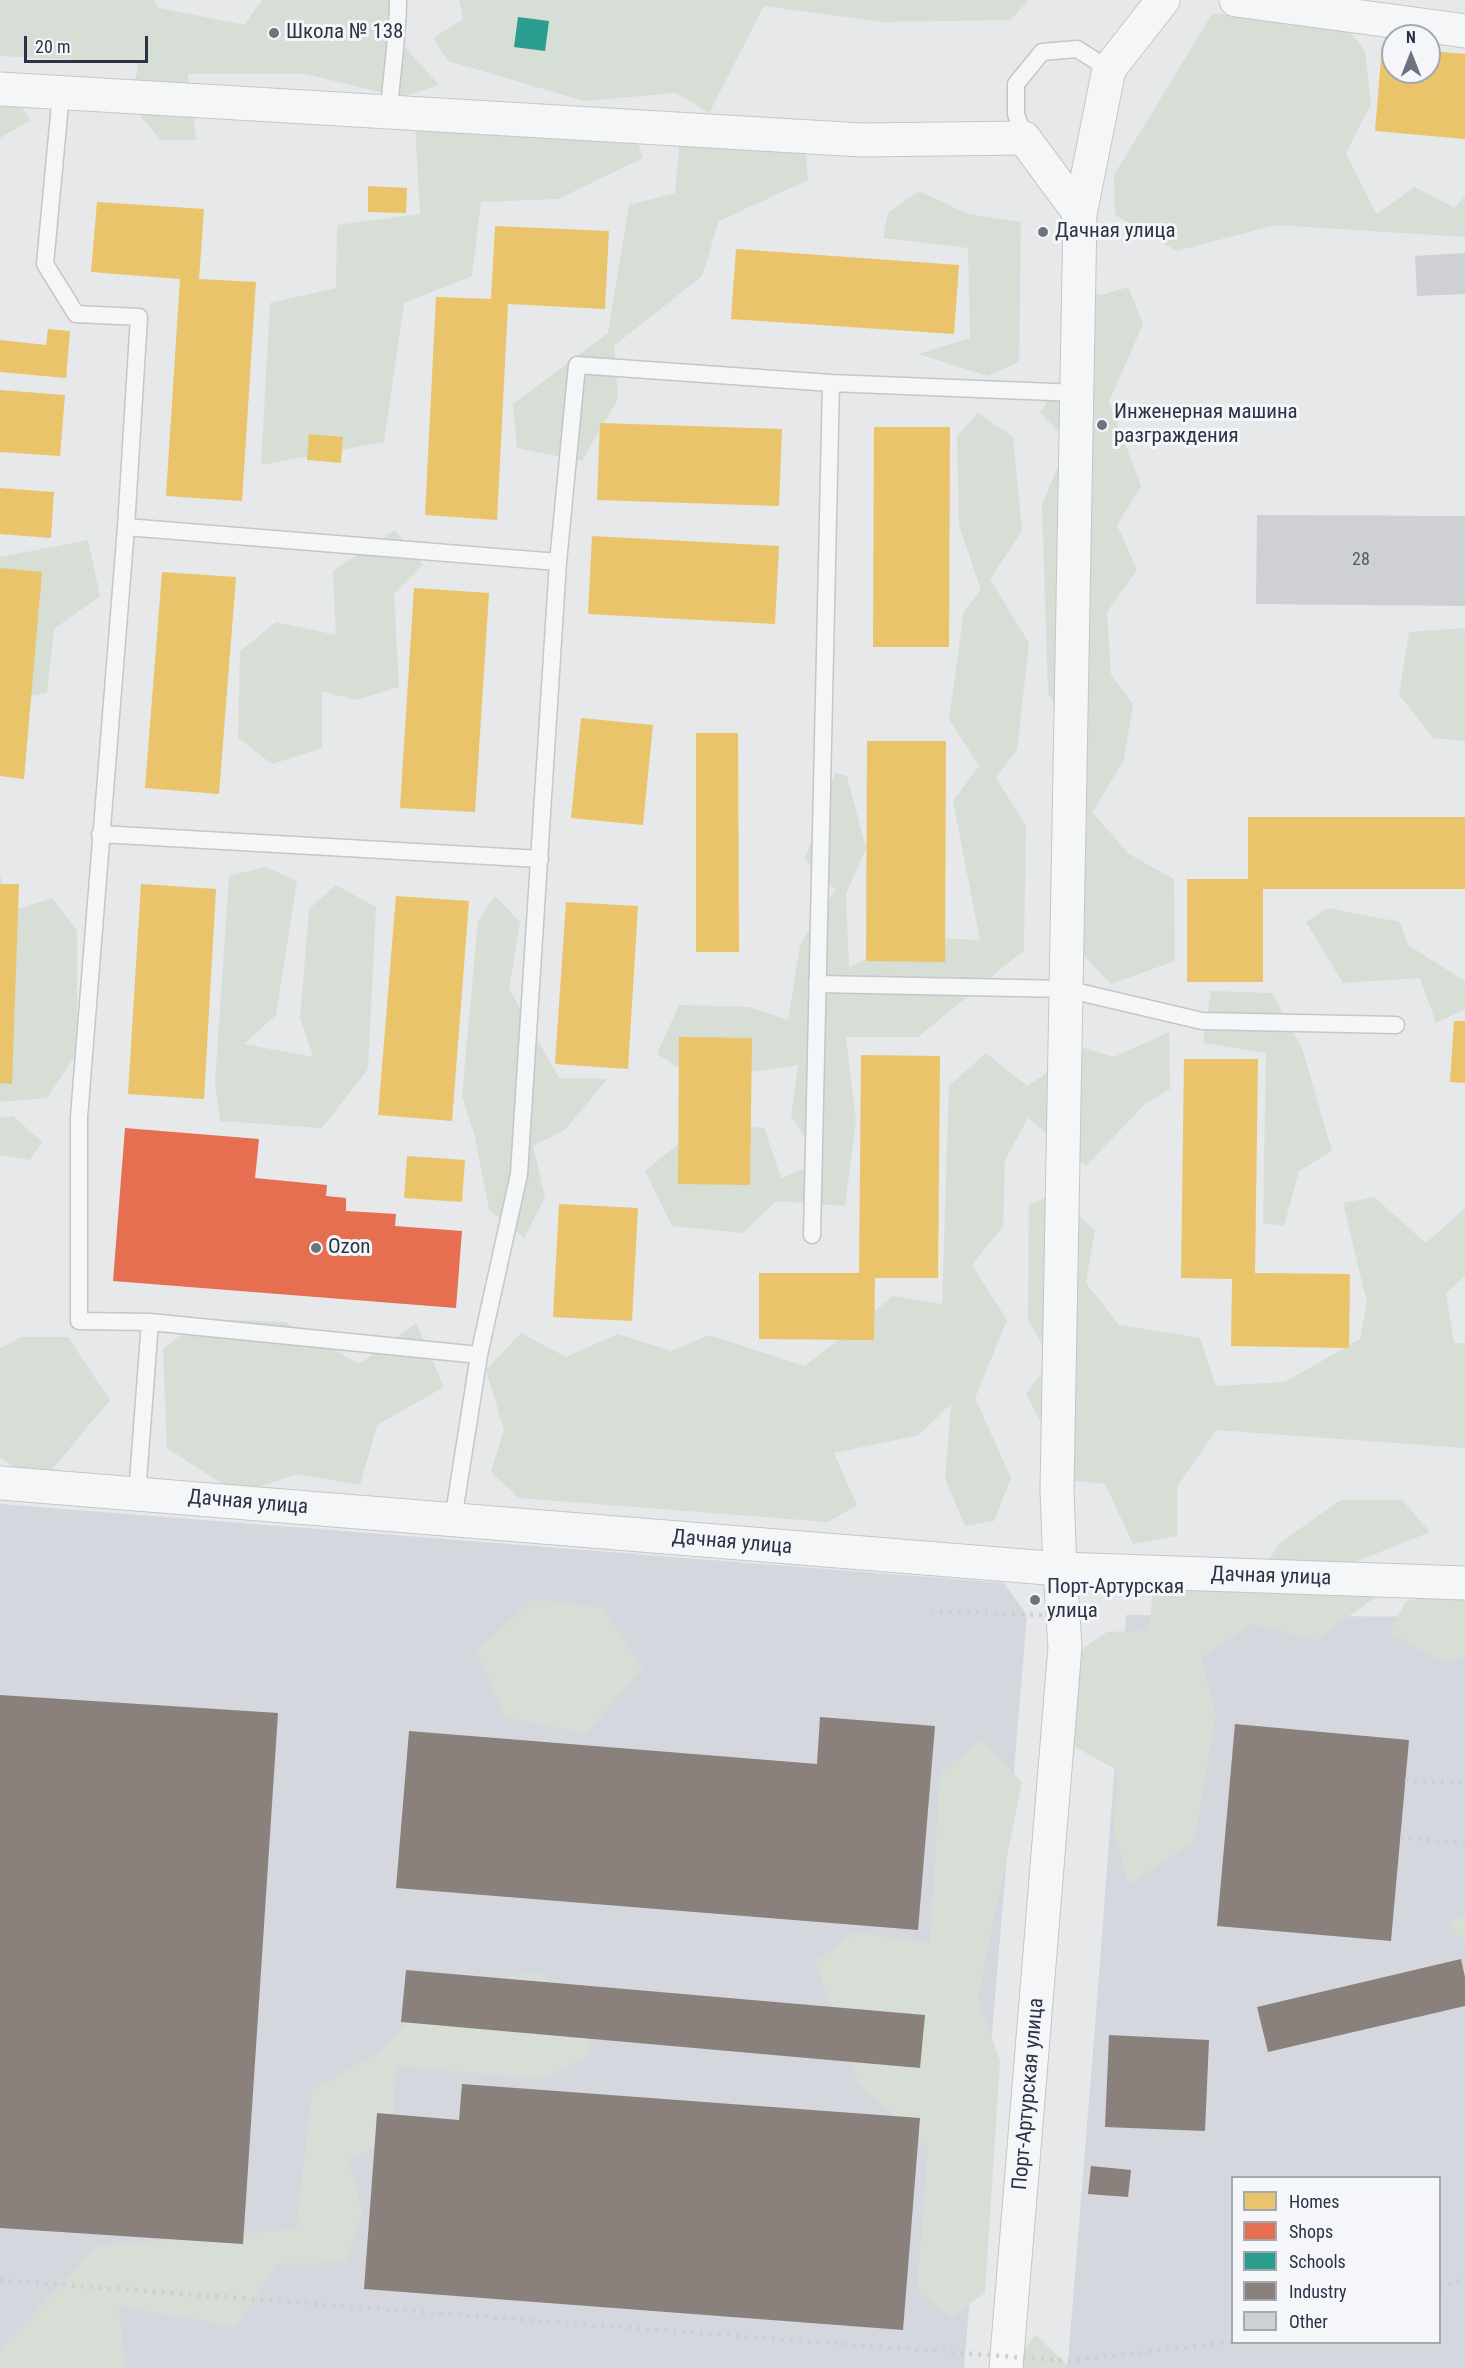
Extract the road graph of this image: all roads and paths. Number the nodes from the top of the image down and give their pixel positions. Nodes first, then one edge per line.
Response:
1 (398, 0) edge
2 (1162, 0) edge
3 (1236, 0) edge
4 (1465, 31) edge
5 (1109, 69) junction
6 (0, 89) edge
7 (61, 94) junction
8 (388, 112) junction
9 (1024, 138) junction
10 (1080, 214) junction
11 (831, 383) junction
12 (1077, 393) junction
13 (126, 527) junction
14 (558, 562) junction
15 (100, 834) junction
16 (540, 859) junction
17 (817, 984) junction
18 (1066, 989) junction
19 (1396, 1025) dead end
20 (812, 1234) dead end
21 (150, 1322) junction
22 (479, 1355) junction
23 (0, 1483) edge
24 (137, 1494) junction
25 (453, 1520) junction
26 (1060, 1569) junction
27 (1465, 1583) edge
28 (1006, 2368) edge

1 - 8 lane
2 - 5 street
3 - 4 street
5 - 9 lane
5 - 10 street, Порт-Артурская улица
6 - 7 street
7 - 8 street
7 - 13 lane
8 - 9 street
9 - 10 street
10 - 12 street, Порт-Артурская улица
11 - 12 lane
11 - 14 lane
11 - 17 lane
12 - 18 street, Порт-Артурская улица
13 - 14 lane
13 - 15 lane
14 - 16 lane
15 - 16 lane
15 - 21 lane
16 - 22 lane
17 - 18 lane
17 - 20 lane
18 - 19 lane
18 - 26 street, Порт-Артурская улица
21 - 22 lane
21 - 24 lane
22 - 25 lane
23 - 24 street, Дачная улица
24 - 25 street, Дачная улица
25 - 26 street, Дачная улица
26 - 27 street, Дачная улица
26 - 28 street, Порт-Артурская улица

